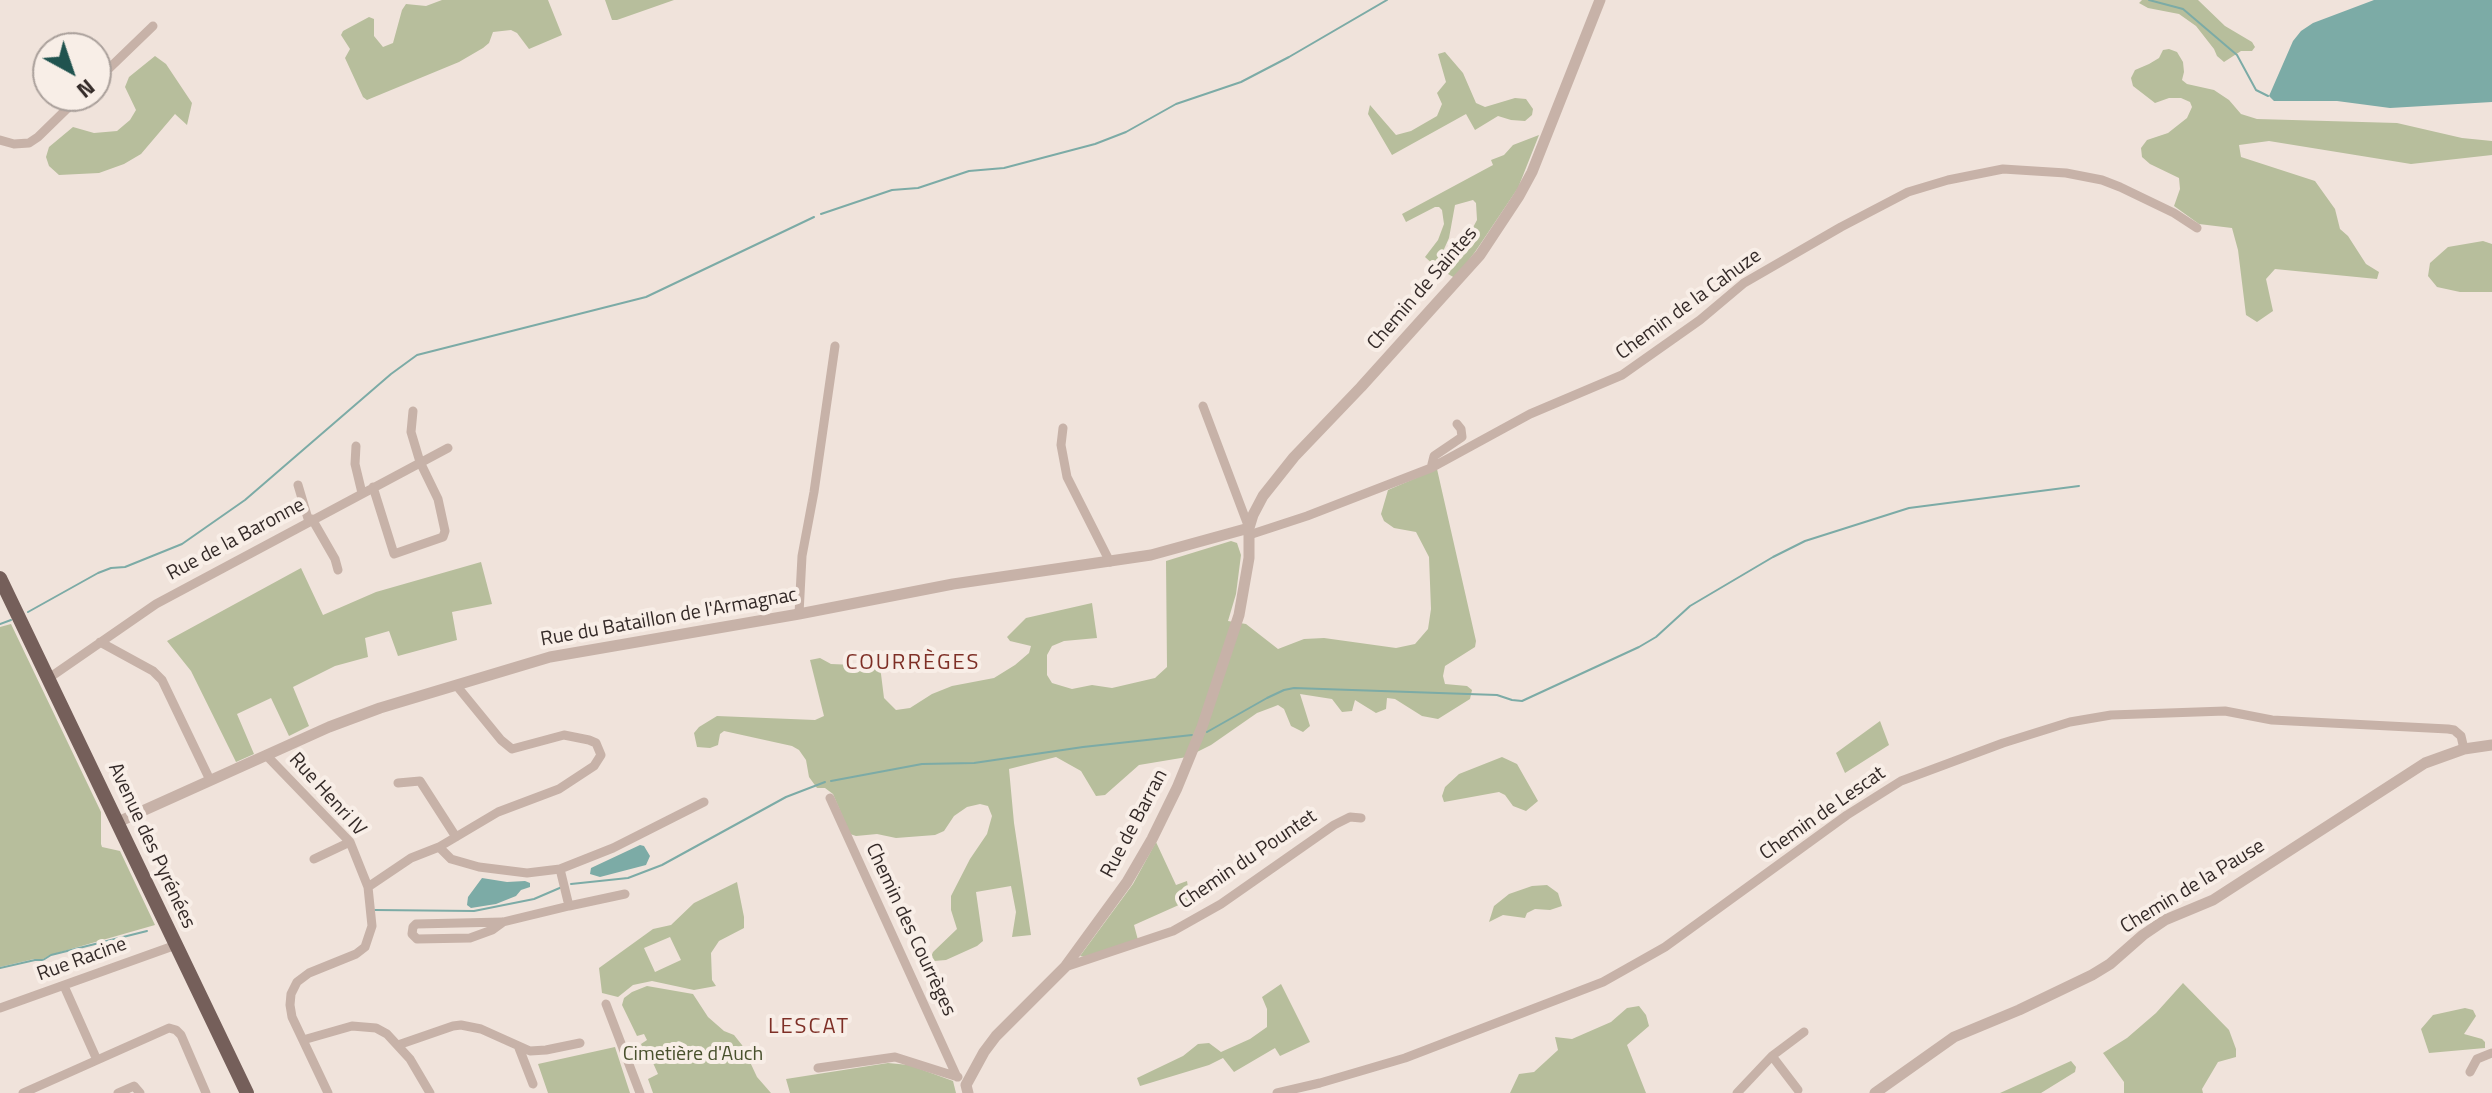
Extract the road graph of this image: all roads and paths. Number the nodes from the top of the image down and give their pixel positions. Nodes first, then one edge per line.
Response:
1 (1600, 0) edge
2 (153, 26) dead end
3 (112, 66) edge
4 (64, 112) edge
5 (0, 140) edge
6 (2197, 228) dead end
7 (835, 346) dead end
8 (1203, 406) dead end
9 (413, 411) dead end
10 (1457, 424) dead end
11 (1063, 428) dead end
12 (356, 446) dead end
13 (448, 448) dead end
14 (420, 462) junction
15 (1431, 468) junction
16 (298, 485) dead end
17 (373, 487) junction
18 (362, 493) junction
19 (310, 520) junction
20 (1249, 531) junction
21 (1110, 562) junction
22 (338, 570) dead end
23 (0, 578) edge
24 (799, 614) junction
25 (100, 642) junction
26 (49, 678) junction
27 (456, 685) junction
28 (2492, 745) edge
29 (2464, 749) junction
30 (266, 755) junction
31 (210, 780) junction
32 (398, 783) dead end
33 (830, 798) dead end
34 (704, 802) dead end
35 (1361, 818) dead end
36 (118, 822) junction
37 (456, 837) junction
38 (350, 842) junction
39 (439, 847) junction
40 (314, 859) dead end
41 (560, 869) junction
42 (368, 887) junction
43 (625, 894) dead end
44 (569, 906) junction
45 (503, 922) junction
46 (176, 945) junction
47 (1065, 967) junction
48 (64, 986) junction
49 (606, 1004) dead end
50 (0, 1008) edge
51 (1804, 1032) dead end
52 (303, 1040) junction
53 (580, 1043) dead end
54 (398, 1045) junction
55 (519, 1048) junction
56 (2492, 1053) edge
57 (1772, 1056) junction
58 (97, 1060) junction
59 (818, 1068) dead end
60 (2470, 1072) dead end
61 (533, 1084) dead end
62 (964, 1085) edge
63 (1798, 1090) dead end
64 (23, 1093) edge
65 (118, 1093) edge
66 (140, 1093) edge
67 (206, 1093) edge
68 (247, 1093) edge
69 (328, 1093) edge
70 (430, 1093) edge
71 (640, 1093) edge
72 (1277, 1093) edge
73 (1737, 1093) edge
74 (1875, 1093) edge

1 - 20 street, Chemin de Saintes
2 - 3 street
4 - 5 street
6 - 15 street, Chemin de la Cahuze
7 - 24 street
8 - 20 street
9 - 14 street
10 - 15 street
11 - 21 street
12 - 18 street
13 - 14 street, Rue de la Baronne
14 - 17 street, Rue de la Baronne
14 - 17 street
15 - 20 street, Chemin de la Cahuze
16 - 19 street
17 - 18 street, Rue de la Baronne
18 - 19 street, Rue de la Baronne
19 - 22 street
19 - 25 street, Rue de la Baronne
20 - 21 street, Rue du Bataillon de l'Armagnac
20 - 47 street, Rue de Barran
21 - 24 street, Rue du Bataillon de l'Armagnac
23 - 26 main road, Avenue des Pyrénées
24 - 27 street, Rue du Bataillon de l'Armagnac
25 - 26 street, Rue de la Baronne
25 - 31 street
26 - 36 main road, Avenue des Pyrénées
27 - 30 street, Rue du Bataillon de l'Armagnac
27 - 37 street
28 - 29 street, Chemin de la Pause
29 - 72 street, Chemin de Lescat
29 - 74 street, Chemin de la Pause
30 - 31 street, Rue du Bataillon de l'Armagnac
30 - 38 street, Rue Henri IV
31 - 36 street, Rue du Bataillon de l'Armagnac
32 - 37 street
33 - 62 street, Chemin des Courrèges
34 - 41 street
35 - 47 street, Chemin du Pountet
36 - 46 main road, Avenue des Pyrénées
37 - 39 street
38 - 40 street
38 - 42 street, Rue Henri IV
39 - 41 street
39 - 42 street
41 - 44 street
42 - 52 street, Rue Henri IV
43 - 44 street
44 - 45 street
45 - 45 street
46 - 48 street, Rue Racine
46 - 68 main road, Avenue des Pyrénées
47 - 62 street, Rue de Barran
48 - 50 street, Rue Racine
48 - 58 street
49 - 71 street
51 - 57 street
52 - 54 street
52 - 69 street, Rue Henri IV
53 - 55 street
54 - 55 street
54 - 70 street
55 - 61 street
56 - 60 street
57 - 63 street
57 - 73 street
58 - 64 street
58 - 67 street
59 - 62 street
65 - 66 street

